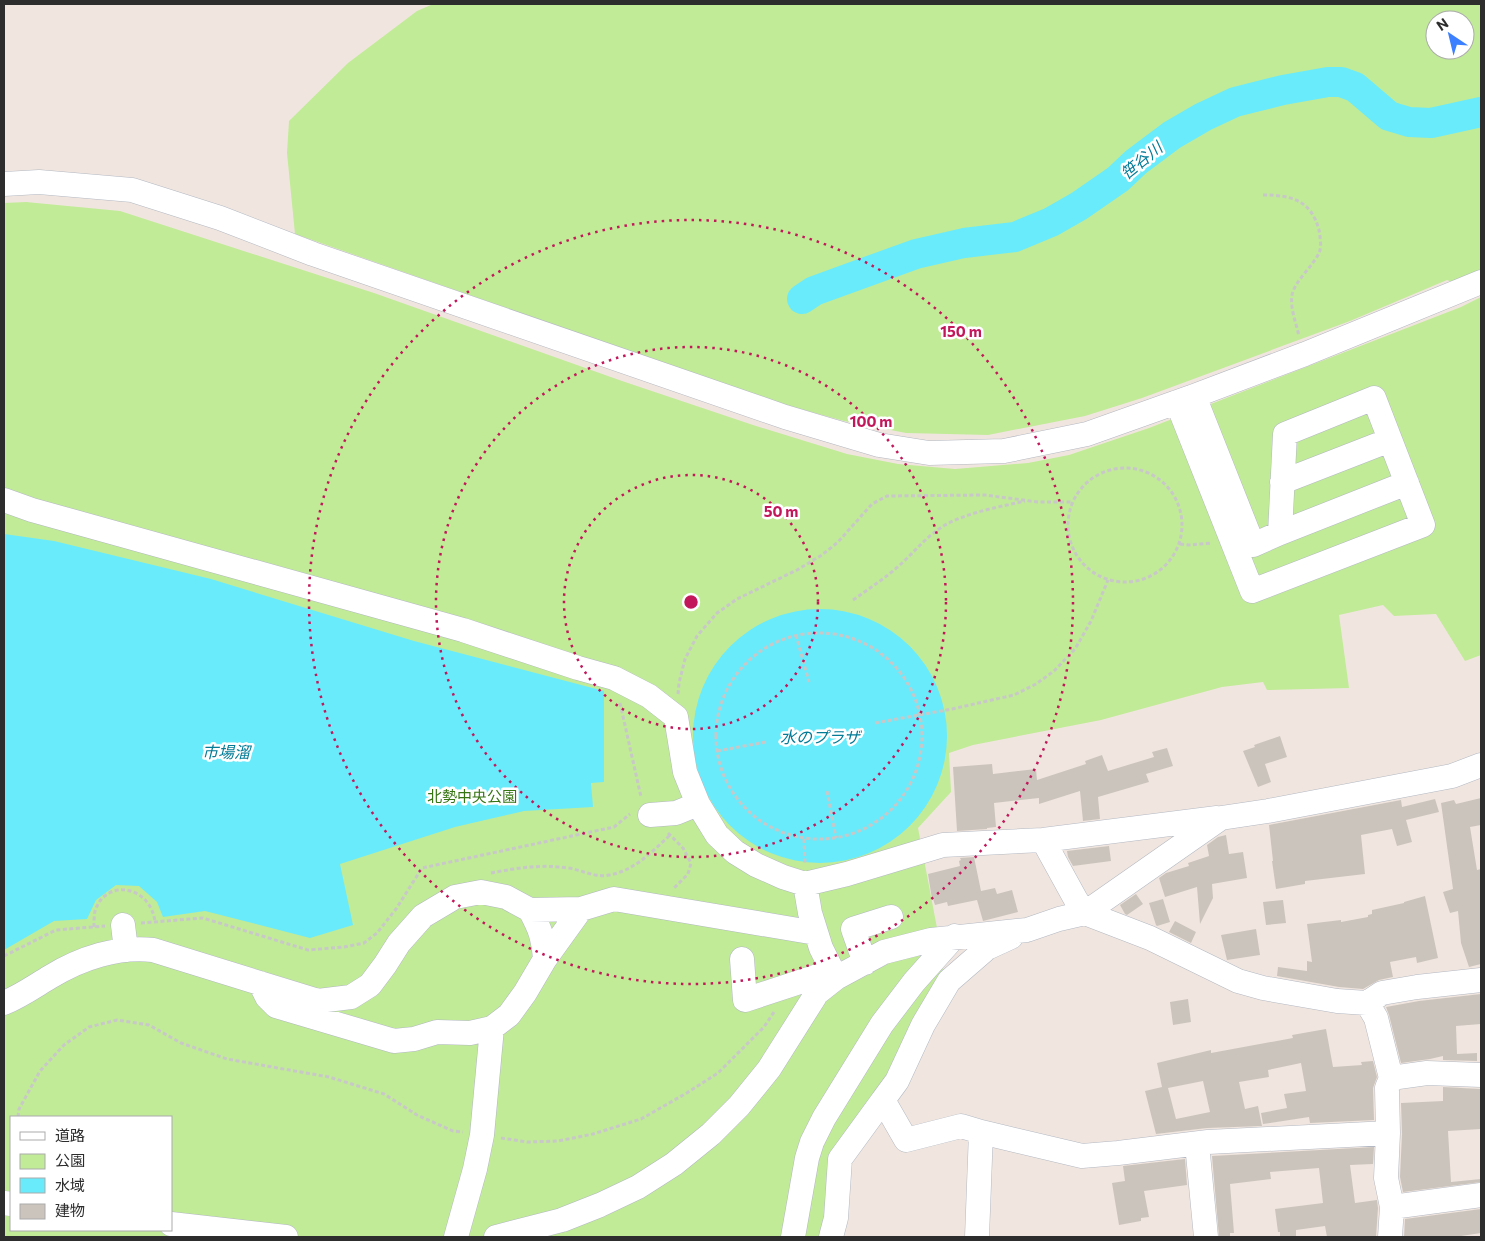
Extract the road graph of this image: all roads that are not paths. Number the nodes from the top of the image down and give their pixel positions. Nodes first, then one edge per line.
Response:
1 (4, 184) edge
2 (1481, 282) edge
3 (1185, 399) junction
4 (1390, 440) junction
5 (1282, 482) junction
6 (1407, 483) junction
7 (4, 500) edge
8 (1280, 533) junction
9 (1481, 765) edge
10 (698, 804) junction
11 (647, 810) road end
12 (1221, 818) junction
13 (1043, 840) junction
14 (805, 884) junction
15 (581, 909) junction
16 (530, 910) junction
17 (1085, 913) junction
18 (892, 917) dead end
19 (123, 925) road end
20 (1027, 930) junction
21 (816, 933) junction
22 (955, 936) junction
23 (126, 950) junction
24 (545, 959) junction
25 (742, 959) dead end
26 (865, 963) junction
27 (836, 978) junction
28 (1481, 980) edge
29 (260, 983) junction
30 (4, 1003) edge
31 (1367, 1004) junction
32 (492, 1028) junction
33 (1481, 1075) edge
34 (1391, 1078) junction
35 (883, 1100) junction
36 (980, 1132) junction
37 (1388, 1133) junction
38 (1197, 1144) junction
39 (1481, 1195) edge
40 (1392, 1207) junction
41 (172, 1224) edge
42 (286, 1237) edge
43 (456, 1237) edge
44 (496, 1237) edge
45 (792, 1237) edge
46 (831, 1237) edge
47 (977, 1237) edge
48 (1206, 1237) edge
49 (1390, 1237) edge

1 - 3 street
2 - 3 street
3 - 6 street
3 - 8 street
4 - 5 street
4 - 5 street
4 - 6 street
5 - 8 street
6 - 8 street
7 - 10 street
9 - 12 street
10 - 11 street
10 - 14 street
12 - 13 street
12 - 17 street
13 - 14 street
13 - 17 street
14 - 21 street
15 - 16 street
15 - 21 street
15 - 24 street
16 - 24 street
16 - 29 street
17 - 20 street
17 - 31 street
18 - 26 street
19 - 23 street
20 - 22 street
20 - 35 street
21 - 27 street
22 - 26 street
22 - 45 street
23 - 29 street
23 - 30 street
24 - 32 street
25 - 27 street
26 - 27 street
27 - 44 street
28 - 31 street
29 - 32 street
31 - 34 street
32 - 43 street
33 - 34 street
34 - 37 street
35 - 36 street
35 - 46 street
36 - 38 street
36 - 47 street
37 - 38 street
37 - 40 street
38 - 48 street
39 - 40 street
40 - 49 street
41 - 42 street

